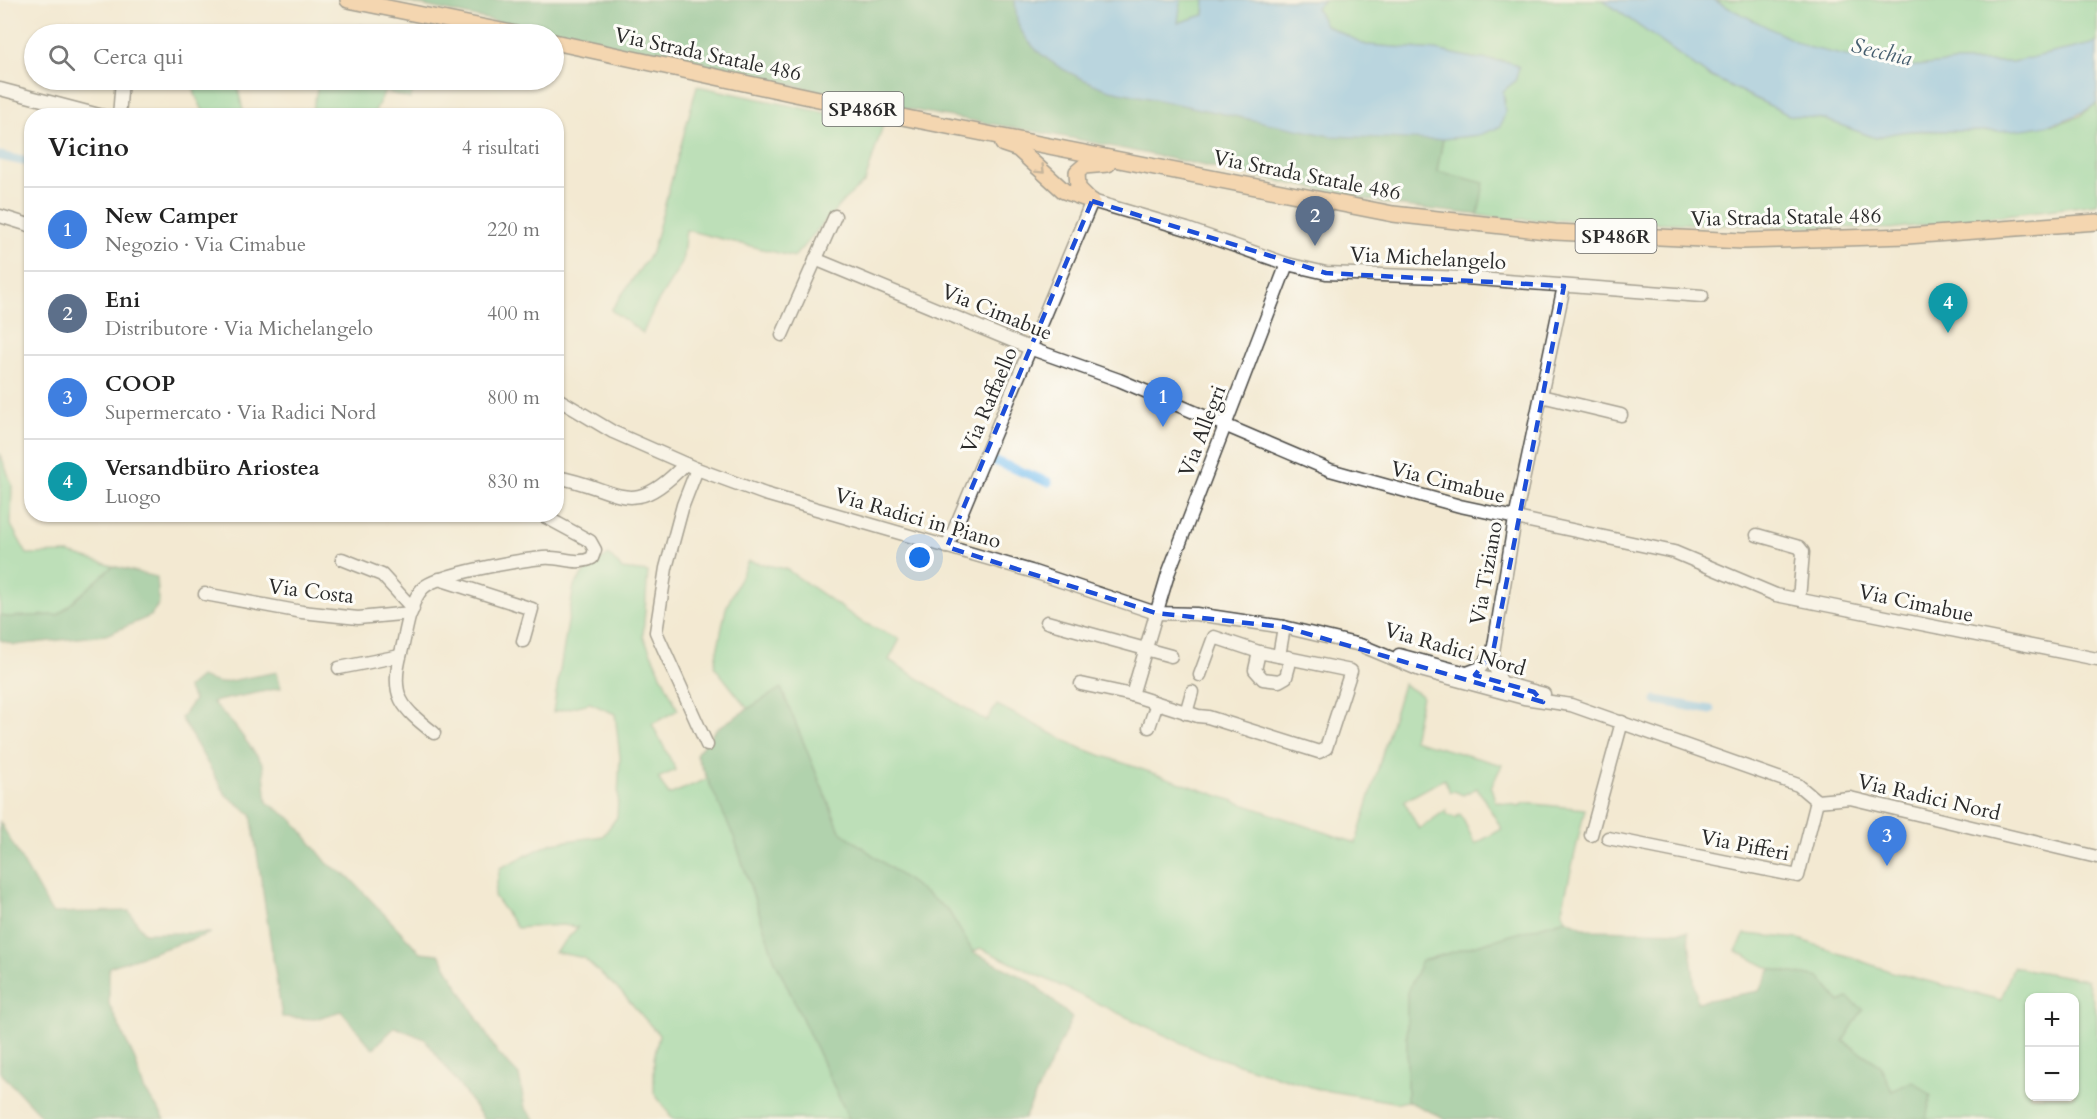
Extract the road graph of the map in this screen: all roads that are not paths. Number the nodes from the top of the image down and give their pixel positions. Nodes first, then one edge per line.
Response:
1 (348, 0) edge
2 (467, 24) edge
3 (564, 44) edge
4 (0, 89) edge
5 (121, 90) edge
6 (72, 108) edge
7 (120, 108) edge
8 (953, 128) junction
9 (1173, 171) junction
10 (1092, 201) junction
11 (0, 216) edge
12 (835, 216) dead end
13 (2097, 217) edge
14 (24, 224) edge
15 (2097, 224) edge
16 (2065, 225) junction
17 (815, 259) junction
18 (1287, 264) junction
19 (1564, 286) junction
20 (1702, 296) dead end
21 (782, 335) dead end
22 (1032, 349) junction
23 (1541, 396) junction
24 (564, 403) edge
25 (1621, 415) dead end
26 (1224, 427) junction
27 (691, 467) junction
28 (564, 479) edge
29 (1515, 519) junction
30 (555, 522) edge
31 (1757, 535) dead end
32 (947, 547) junction
33 (342, 559) dead end
34 (438, 579) junction
35 (205, 594) dead end
36 (1799, 599) junction
37 (412, 611) junction
38 (1156, 613) junction
39 (1047, 622) dead end
40 (1284, 627) junction
41 (523, 640) dead end
42 (1360, 645) junction
43 (1145, 648) junction
44 (1259, 652) junction
45 (1493, 652) junction
46 (1171, 656) dead end
47 (1284, 656) junction
48 (2097, 659) edge
49 (399, 662) junction
50 (339, 668) dead end
51 (1467, 673) junction
52 (1200, 675) dead end
53 (1502, 683) junction
54 (1081, 684) dead end
55 (1484, 687) joint
56 (1192, 692) dead end
57 (1534, 692) junction
58 (1132, 695) junction
59 (1157, 703) junction
60 (1566, 705) junction
61 (1546, 708) junction
62 (1192, 714) junction
63 (1622, 722) junction
64 (1149, 727) dead end
65 (434, 733) dead end
66 (707, 745) dead end
67 (1816, 801) junction
68 (1591, 835) dead end
69 (1608, 838) dead end
70 (2097, 857) edge

1 - 2 main road
3 - 8 main road, Via Strada Statale 486 / SP486R
4 - 6 street
5 - 7 street
8 - 9 main road, Via Strada Statale 486 / SP486R
8 -> 10 main road
9 - 10 main road
9 - 16 main road, Via Strada Statale 486 / SP486R
10 - 18 street, Via Michelangelo
10 - 22 street, Via Raffaello
11 - 14 street
12 - 17 street
13 - 16 main road
15 - 16 main road
17 - 21 street
17 - 22 street, Via Cimabue
18 - 19 street, Via Michelangelo
18 - 26 street, Via Allegri
19 - 20 street, Via Michelangelo
19 - 23 street, Via Tiziano
22 - 26 street, Via Cimabue
22 - 32 street, Via Raffaello
23 - 25 street
23 - 29 street, Via Tiziano
24 - 27 street, Via Radici in Piano
26 - 29 street, Via Cimabue
26 - 38 street, Via Allegri
27 - 28 street
27 - 32 street, Via Radici in Piano
27 - 66 street
29 - 36 street, Via Cimabue
29 - 45 street, Via Tiziano
30 - 34 street
31 - 36 street
32 - 38 street, Via Radici in Piano
33 - 37 street, Via Costa
34 - 37 street
34 - 41 street
35 - 37 street, Via Costa
36 - 48 street, Via Cimabue
37 - 49 street
38 - 40 street, Via Radici in Piano
38 - 43 street, Via Allegri
39 - 43 street
40 - 42 street, Via Radici in Piano
40 - 47 street
42 - 51 street, Via Radici Nord
42 - 55 street, Via Radici in Piano
43 - 46 street
43 - 58 street, Via Allegri
44 - 47 street
44 - 47 street
44 - 52 street
45 - 51 street
45 - 53 street
47 - 62 street
49 - 50 street
49 - 65 street
51 - 53 street, Via Radici Nord
53 - 57 street, Via Radici Nord
54 - 58 street
55 - 61 street, Via Radici Nord
56 - 62 street
57 - 60 street, Via Radici Nord
57 - 61 street
58 - 59 street
59 - 62 street
59 - 64 street
60 - 61 street, Via Radici Nord
60 - 63 street, Via Radici Nord
63 - 67 street, Via Radici Nord
63 - 68 street
67 - 69 street, Via Pifferi
67 - 70 street, Via Radici Nord

